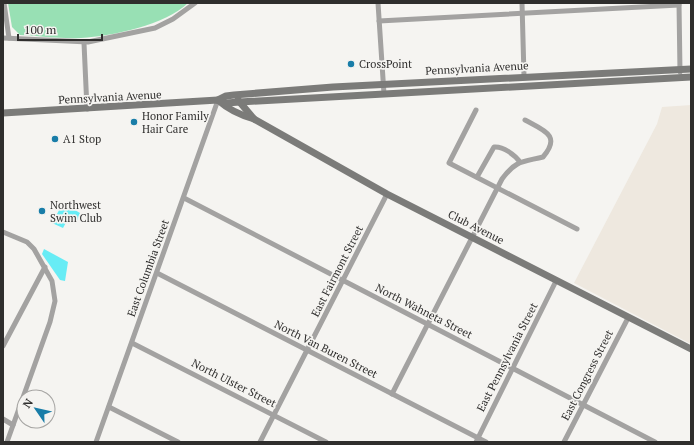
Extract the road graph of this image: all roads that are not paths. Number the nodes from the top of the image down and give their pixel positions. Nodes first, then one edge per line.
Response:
1 (4, 3) edge
2 (195, 3) edge
3 (378, 3) edge
4 (522, 3) edge
5 (679, 4) edge
6 (522, 13) junction
7 (379, 20) junction
8 (3, 38) edge
9 (9, 38) junction
10 (84, 43) junction
11 (680, 69) junction
12 (691, 69) edge
13 (524, 76) junction
14 (691, 77) edge
15 (680, 78) junction
16 (383, 84) junction
17 (384, 94) junction
18 (234, 95) junction
19 (218, 100) junction
20 (240, 102) junction
21 (87, 109) junction
22 (476, 110) dead end
23 (3, 114) edge
24 (254, 119) junction
25 (525, 120) dead end
26 (520, 162) junction
27 (477, 177) junction
28 (498, 188) junction
29 (387, 194) junction
30 (184, 198) junction
31 (577, 229) dead end
32 (3, 232) edge
33 (472, 237) junction
34 (45, 267) junction
35 (157, 273) junction
36 (343, 281) junction
37 (556, 281) junction
38 (628, 318) junction
39 (428, 324) junction
40 (132, 342) junction
41 (3, 346) edge
42 (691, 349) edge
43 (307, 350) junction
44 (513, 368) junction
45 (392, 394) junction
46 (583, 405) junction
47 (109, 407) junction
48 (274, 415) junction
49 (3, 419) edge
50 (13, 425) junction
51 (477, 440) edge
52 (7, 442) edge
53 (96, 442) edge
54 (178, 442) edge
55 (260, 442) edge
56 (326, 442) edge
57 (486, 442) edge
58 (564, 442) edge
59 (655, 442) edge

1 - 9 street
2 - 10 street
3 - 7 street
4 - 6 street
5 - 6 street
5 - 11 street
6 - 7 street
6 - 13 street
7 - 16 street
8 - 9 street
9 - 10 street
10 - 21 street
11 - 12 street, Pennsylvania Avenue
11 - 13 street, Pennsylvania Avenue
11 - 15 street
13 - 16 street, Pennsylvania Avenue
14 - 15 street, Pennsylvania Avenue
15 - 17 street, Pennsylvania Avenue
16 - 17 street
16 - 18 street, Pennsylvania Avenue
17 - 20 street, Pennsylvania Avenue
18 - 19 street, Pennsylvania Avenue
18 - 20 street, Club Avenue
19 - 20 street, Pennsylvania Avenue
19 - 21 street, Pennsylvania Avenue
19 - 24 street, Club Avenue
19 - 30 street, East Columbia Street
20 - 24 street, Club Avenue
21 - 23 street, Pennsylvania Avenue
22 - 27 street
24 - 29 street, Club Avenue
25 - 26 street
26 - 27 street
26 - 28 street
27 - 28 street
28 - 31 street
28 - 33 street
29 - 33 street, Club Avenue
29 - 36 street, East Fairmont Street
30 - 35 street, East Columbia Street
30 - 36 street, North Wahneta Street
32 - 34 street
33 - 37 street, Club Avenue
33 - 39 street
34 - 41 street
34 - 50 street
35 - 40 street, East Columbia Street
35 - 43 street, North Van Buren Street
36 - 39 street, North Wahneta Street
36 - 43 street, East Fairmont Street
37 - 38 street, Club Avenue
37 - 44 street, East Pennsylvania Street
38 - 42 street, Club Avenue
38 - 46 street, East Congress Street
39 - 44 street, North Wahneta Street
39 - 45 street
40 - 47 street, East Columbia Street
40 - 48 street, North Ulster Street
43 - 45 street, North Van Buren Street
43 - 48 street, East Fairmont Street
44 - 46 street, North Wahneta Street
44 - 51 street, East Pennsylvania Street
45 - 51 street, North Van Buren Street
46 - 58 street, East Congress Street
46 - 59 street, North Wahneta Street
47 - 53 street, East Columbia Street
47 - 54 street
48 - 55 street, East Fairmont Street
48 - 56 street, North Ulster Street
49 - 50 street
50 - 52 street
51 - 57 street, North Van Buren Street

